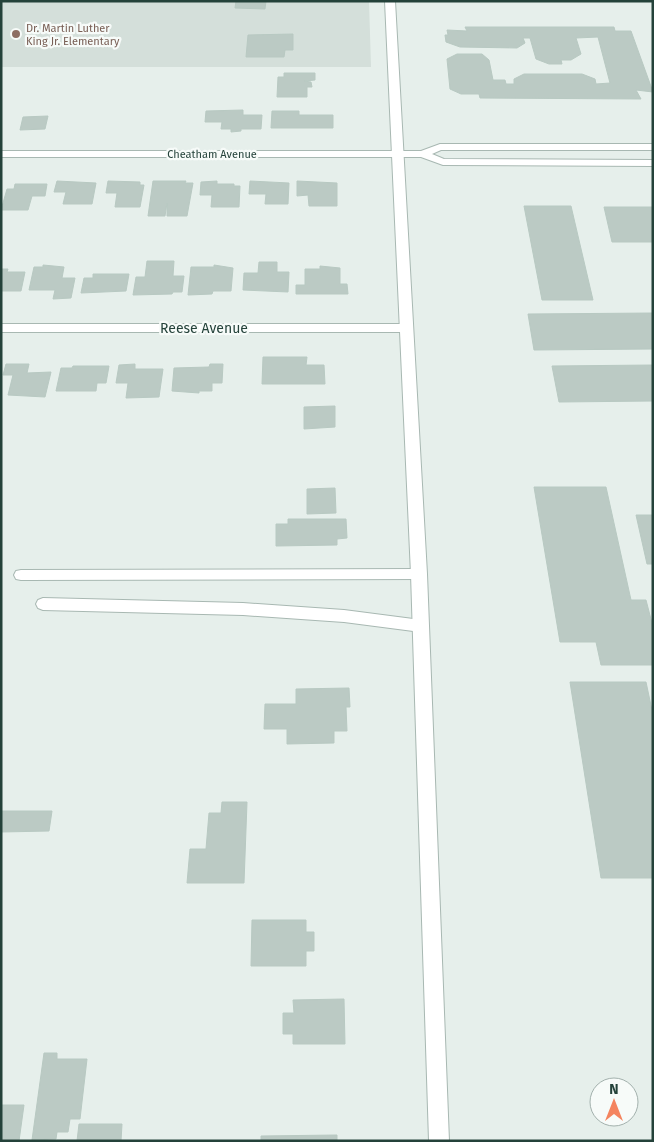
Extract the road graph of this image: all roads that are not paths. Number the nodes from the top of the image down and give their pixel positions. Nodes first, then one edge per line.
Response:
1 (390, 1) edge
2 (653, 147) edge
3 (1, 154) edge
4 (398, 154) junction
5 (422, 154) junction
6 (653, 163) edge
7 (1, 328) edge
8 (406, 328) junction
9 (419, 574) junction
10 (21, 575) dead end
11 (42, 604) dead end
12 (421, 626) junction
13 (438, 1141) edge

1 - 4 street
2 - 5 street, Cheatham Avenue
3 - 4 street, Cheatham Avenue
4 - 5 street, Cheatham Avenue
4 - 8 street
5 - 6 street, Cheatham Avenue
7 - 8 street, Reese Avenue
8 - 9 street
9 - 10 lane
9 - 12 street
11 - 12 lane
12 - 13 street

